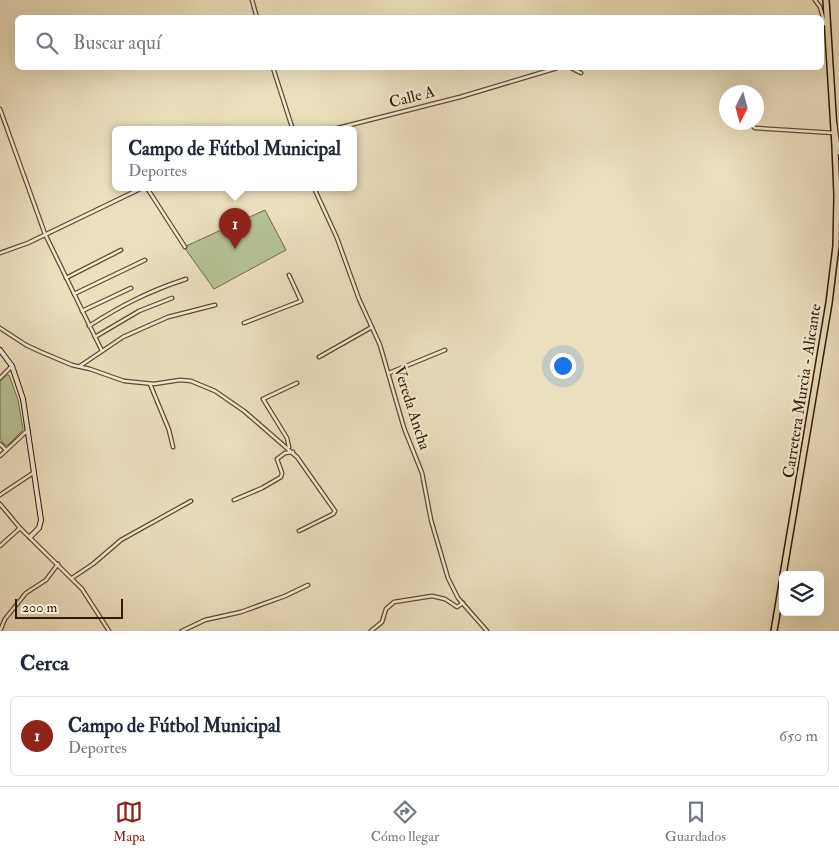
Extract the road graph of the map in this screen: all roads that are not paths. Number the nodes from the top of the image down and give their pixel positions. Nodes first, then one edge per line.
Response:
1 (252, 0) edge
2 (815, 0) edge
3 (826, 0) edge
4 (256, 15) edge
5 (823, 15) edge
6 (824, 18) edge
7 (828, 40) junction
8 (274, 70) edge
9 (550, 70) edge
10 (575, 70) edge
11 (581, 73) dead end
12 (0, 109) edge
13 (833, 118) junction
14 (292, 126) edge
15 (346, 126) edge
16 (764, 128) edge
17 (834, 133) junction
18 (839, 153) edge
19 (837, 170) edge
20 (136, 191) edge
21 (148, 191) edge
22 (315, 191) edge
23 (839, 215) edge
24 (45, 234) junction
25 (836, 234) junction
26 (185, 246) dead end
27 (121, 250) dead end
28 (0, 253) edge
29 (145, 260) dead end
30 (289, 275) dead end
31 (66, 278) junction
32 (186, 279) dead end
33 (131, 288) dead end
34 (74, 294) junction
35 (172, 298) dead end
36 (215, 305) dead end
37 (82, 310) junction
38 (244, 323) dead end
39 (89, 326) junction
40 (0, 328) edge
41 (372, 328) junction
42 (95, 337) junction
43 (0, 350) edge
44 (445, 350) dead end
45 (102, 351) junction
46 (319, 357) dead end
47 (12, 366) junction
48 (80, 366) junction
49 (389, 373) junction
50 (0, 378) edge
51 (297, 383) dead end
52 (150, 384) junction
53 (28, 430) junction
54 (0, 444) edge
55 (173, 447) dead end
56 (289, 448) junction
57 (6, 450) junction
58 (293, 452) junction
59 (0, 456) edge
60 (34, 472) junction
61 (0, 495) edge
62 (234, 500) dead end
63 (191, 501) dead end
64 (0, 504) edge
65 (20, 528) junction
66 (299, 530) dead end
67 (30, 537) junction
68 (0, 546) edge
69 (58, 564) junction
70 (784, 571) edge
71 (72, 578) junction
72 (308, 585) dead end
73 (779, 600) edge
74 (463, 603) junction
75 (0, 631) edge
76 (109, 631) edge
77 (182, 631) edge
78 (371, 631) edge
79 (487, 631) edge
80 (774, 631) edge

1 - 4 street
2 - 5 street
3 - 7 highway, Carretera Murcia - Alicante
6 - 7 street
7 - 13 highway, Carretera Murcia - Alicante
8 - 14 street
9 - 15 street, Calle A
10 - 11 street
12 - 24 street
13 - 17 highway, Carretera Murcia - Alicante
13 - 18 street
16 - 17 street
17 - 19 highway, Carretera Murcia - Alicante
19 - 25 highway, Carretera Murcia - Alicante
20 - 24 street
21 - 26 street
22 - 41 street, Vereda Ancha
23 - 25 street
24 - 28 street
24 - 31 street
25 - 70 highway, Carretera Murcia - Alicante
27 - 31 street
29 - 34 street
30 - 38 street
31 - 34 street
32 - 39 street
33 - 37 street
34 - 37 street
35 - 42 street
36 - 45 street
37 - 39 street
39 - 42 street
40 - 48 street
41 - 46 street
41 - 49 street, Vereda Ancha
42 - 45 street
43 - 47 street
44 - 49 street
45 - 48 street
47 - 50 street
47 - 53 street
48 - 52 street
49 - 74 street, Vereda Ancha
51 - 56 street
52 - 55 street
52 - 56 street
53 - 57 street
53 - 60 street
54 - 57 street
56 - 58 street
57 - 59 street
58 - 62 street
58 - 66 street
60 - 61 street
60 - 67 street
63 - 71 street
64 - 65 street
65 - 67 street
65 - 68 street
67 - 69 street
69 - 71 street
69 - 75 street
71 - 76 street
72 - 77 street
73 - 80 highway, Carretera Murcia - Alicante
74 - 78 street
74 - 79 street, Vereda Ancha

